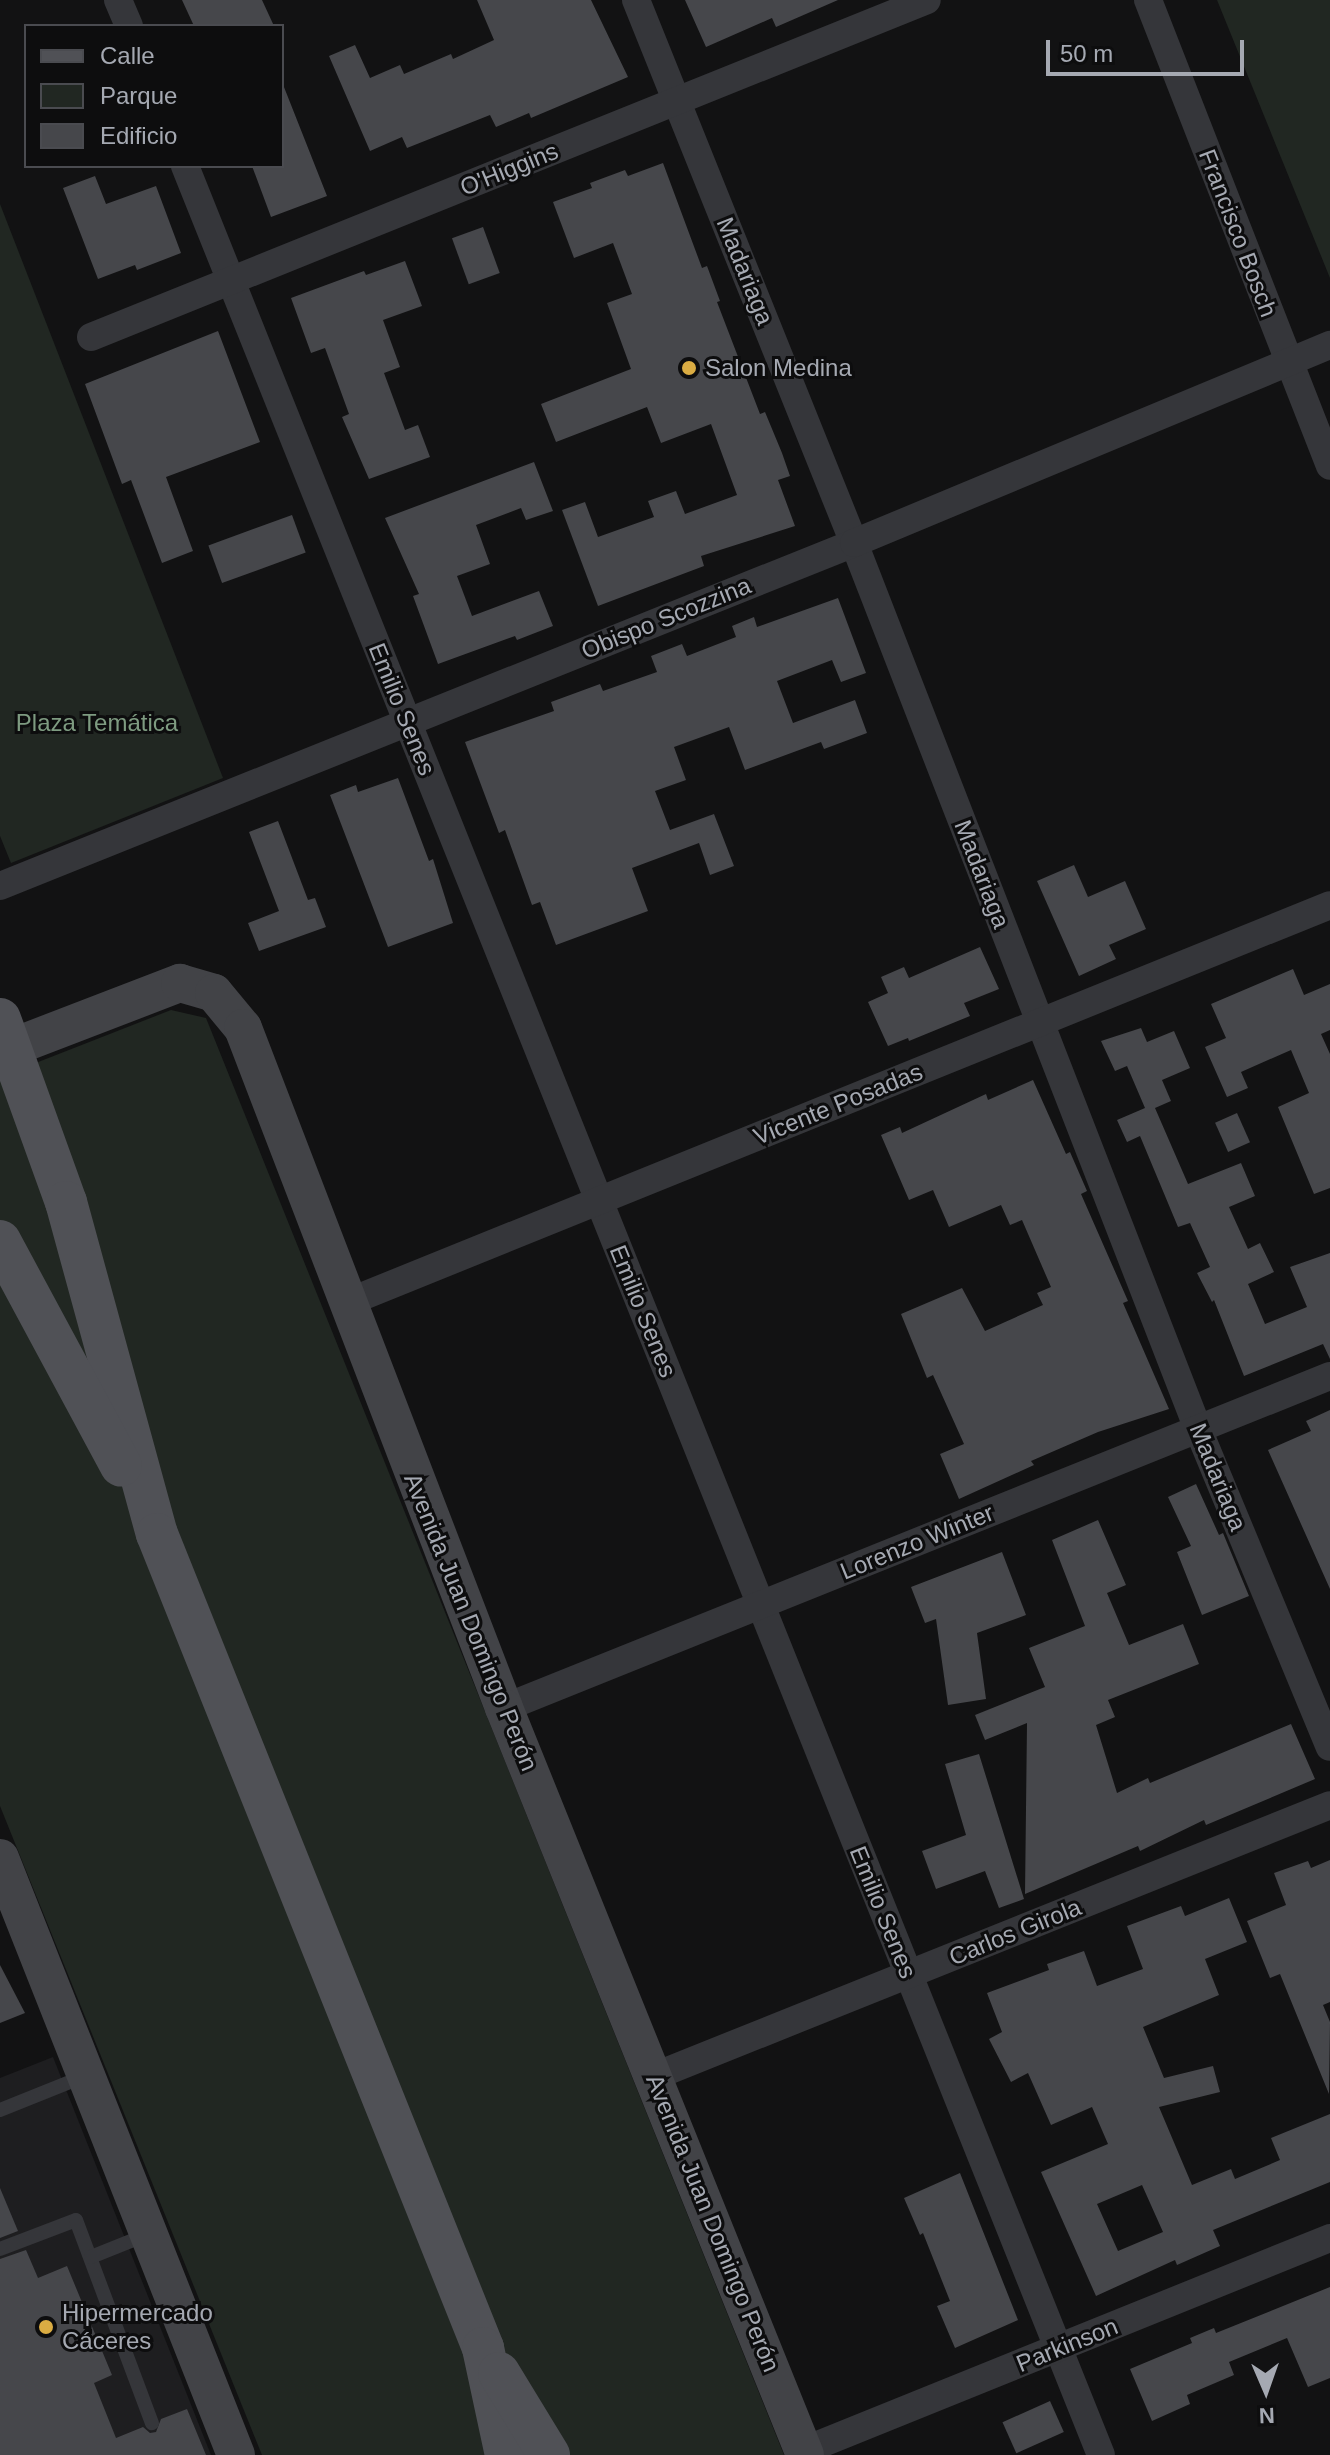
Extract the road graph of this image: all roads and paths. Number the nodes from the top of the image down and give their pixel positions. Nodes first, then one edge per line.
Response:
1 (118, 0) edge
2 (636, 0) edge
3 (927, 0) edge
4 (1148, 0) edge
5 (128, 24) edge
6 (676, 101) junction
7 (186, 168) edge
8 (231, 281) junction
9 (91, 337) dead end
10 (1330, 345) edge
11 (1288, 362) junction
12 (1330, 466) edge
13 (854, 543) junction
14 (408, 722) junction
15 (0, 886) edge
16 (1330, 905) edge
17 (1039, 1022) junction
18 (4, 1040) edge
19 (599, 1201) junction
20 (0, 1241) edge
21 (346, 1303) junction
22 (1330, 1376) edge
23 (1198, 1429) junction
24 (157, 1534) junction
25 (760, 1605) junction
26 (504, 1708) junction
27 (1330, 1747) edge
28 (1330, 1805) edge
29 (4, 1879) edge
30 (908, 1975) junction
31 (86, 2076) junction
32 (655, 2076) junction
33 (0, 2110) edge
34 (149, 2234) junction
35 (1330, 2238) edge
36 (0, 2249) edge
37 (91, 2257) junction
38 (483, 2348) junction
39 (1058, 2349) junction
40 (152, 2423) dead end
41 (804, 2453) edge
42 (236, 2455) edge
43 (506, 2455) edge
44 (549, 2455) edge
45 (1101, 2455) edge

1 - 5 street
2 - 6 street, Madariaga
3 - 6 street, O'Higgins
4 - 11 street, Francisco Bosch
6 - 8 street, O'Higgins
6 - 13 street, Madariaga
7 - 8 street, Emilio Senes
8 - 9 street, O'Higgins
8 - 14 street, Emilio Senes
10 - 11 street, Obispo Scozzina
11 - 12 street, Francisco Bosch
11 - 13 street, Obispo Scozzina
13 - 14 street, Obispo Scozzina
13 - 17 street, Madariaga
14 - 15 street, Obispo Scozzina
14 - 19 street, Emilio Senes
16 - 17 street, Vicente Posadas
17 - 19 street, Vicente Posadas
17 - 23 street, Madariaga
18 - 21 main road, Avenida Juan Domingo Perón
18 - 24 main road, Avenida Juan Domingo Perón
19 - 21 street, Vicente Posadas
19 - 25 street, Emilio Senes
20 - 24 main road, Avenida Juan Domingo Perón
21 - 26 main road, Avenida Juan Domingo Perón
22 - 23 street, Lorenzo Winter
23 - 25 street, Lorenzo Winter
23 - 27 street, Madariaga
24 - 38 main road, Avenida Juan Domingo Perón
25 - 26 street, Lorenzo Winter
25 - 30 street, Emilio Senes
26 - 32 main road, Avenida Juan Domingo Perón
28 - 30 street, Carlos Girola
29 - 31 main road
30 - 32 street, Carlos Girola
30 - 39 street, Emilio Senes
31 - 33 lane
31 - 34 main road
32 - 41 main road, Avenida Juan Domingo Perón
34 - 37 lane
34 - 42 main road
35 - 39 street, Parkinson
36 - 37 lane
37 - 40 lane
38 - 43 main road, Avenida Juan Domingo Perón
38 - 44 main road, Avenida Juan Domingo Perón
39 - 41 street, Parkinson
39 - 45 street, Emilio Senes

